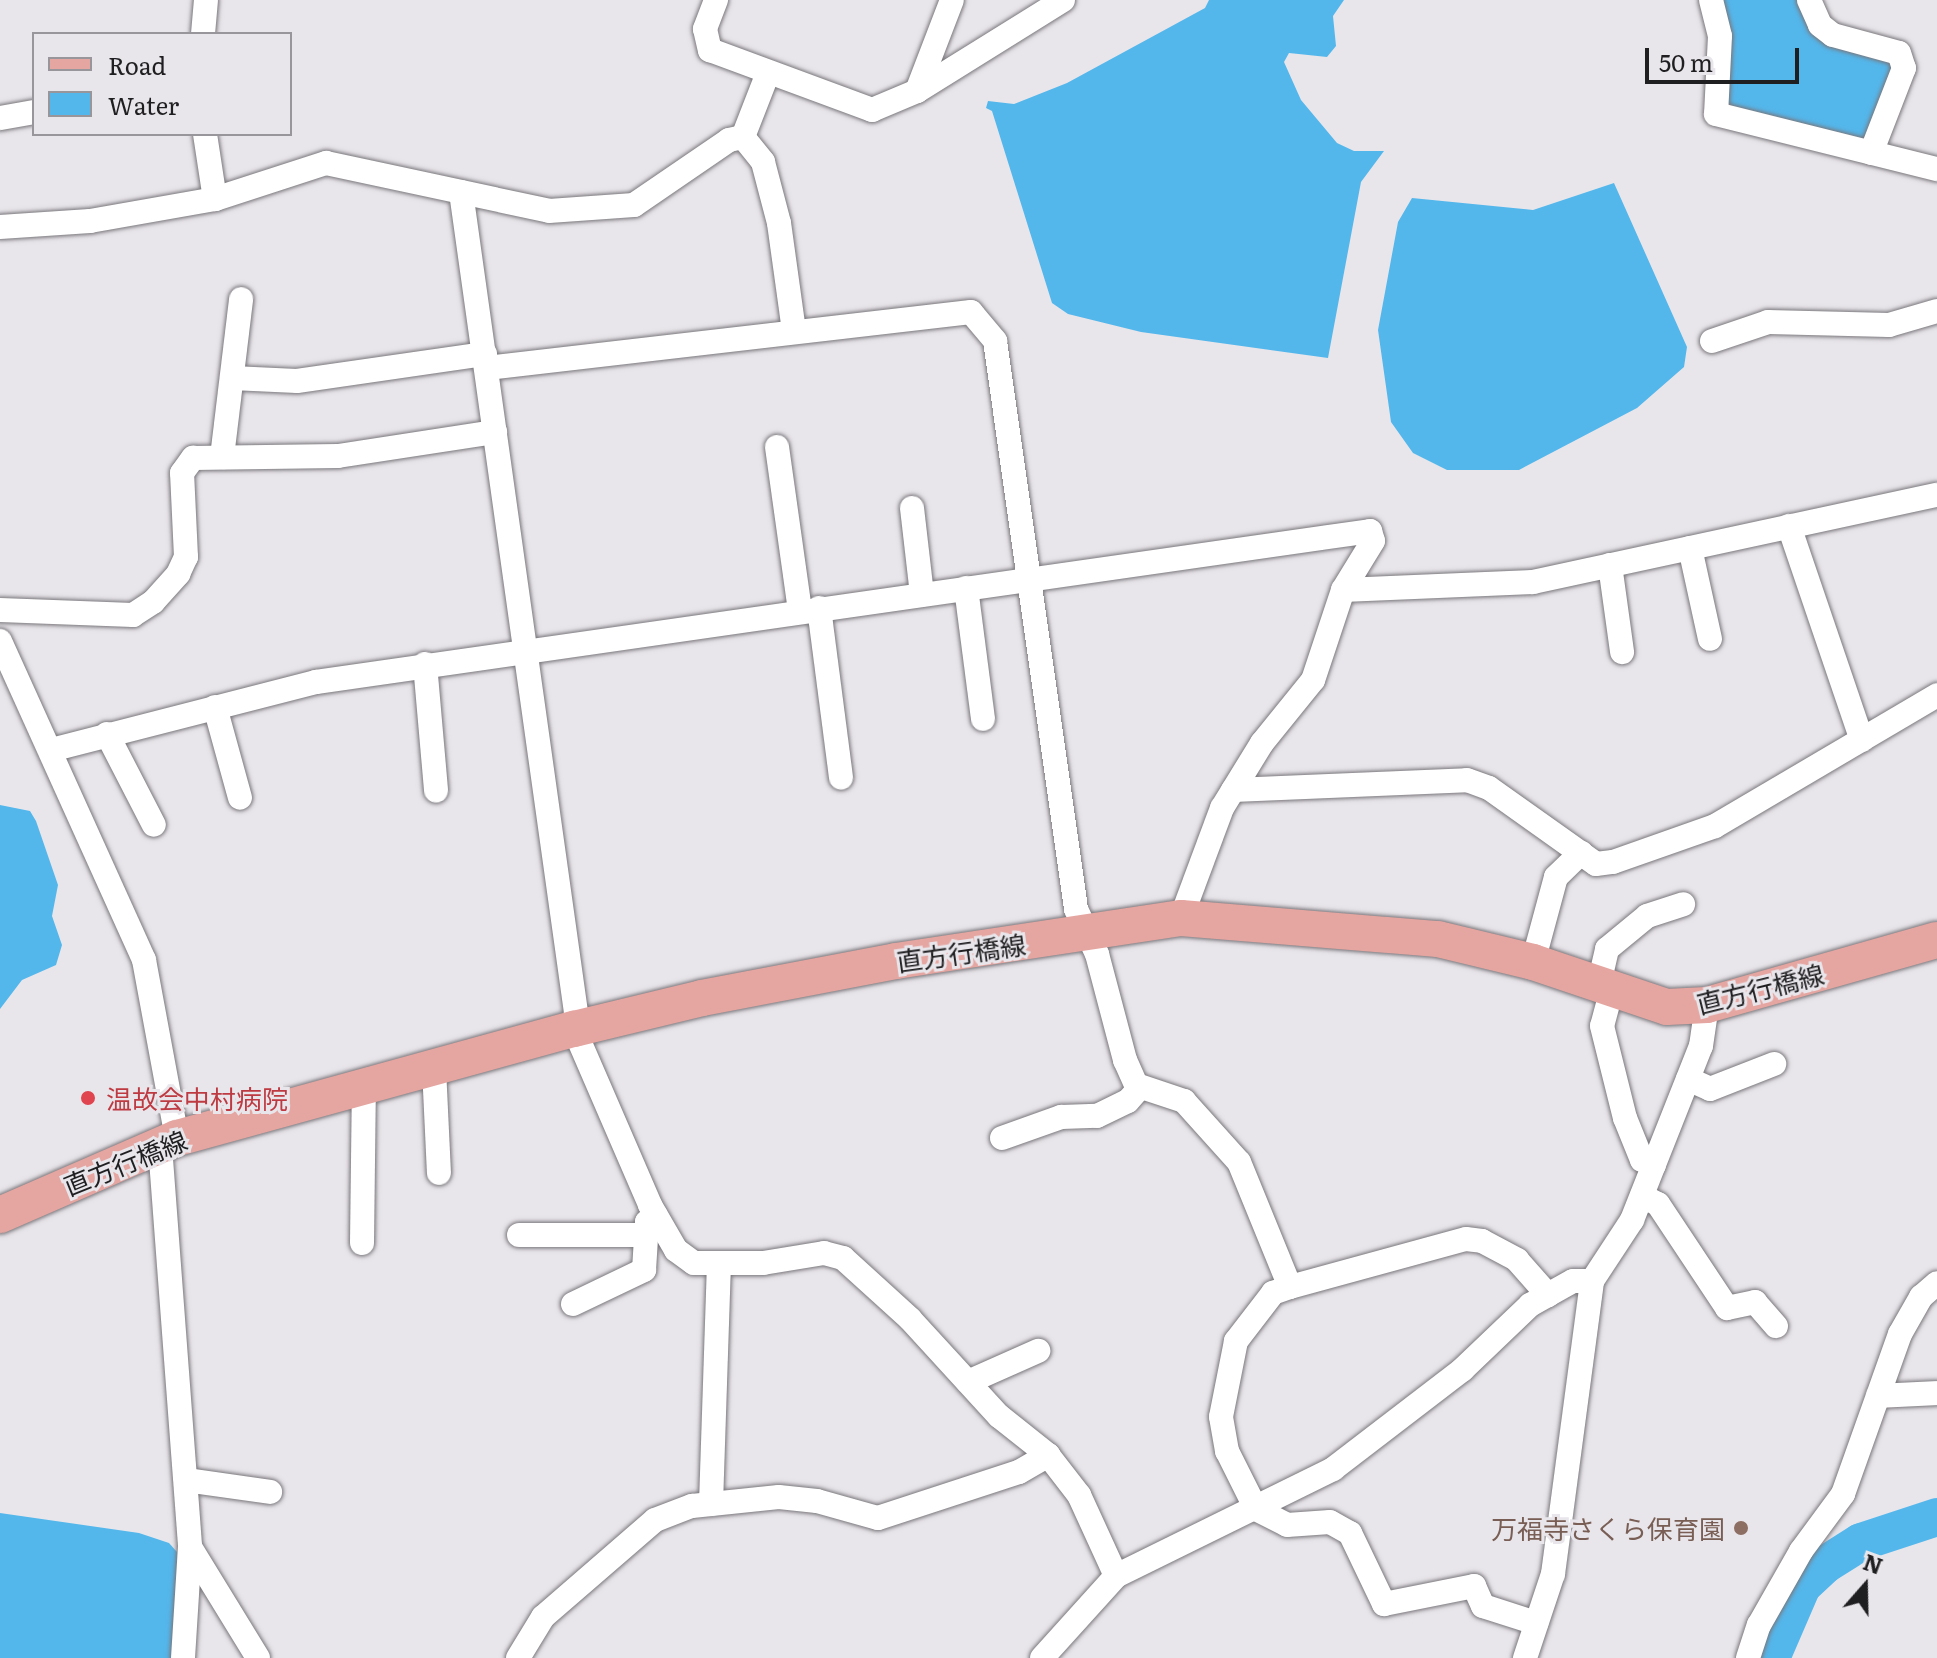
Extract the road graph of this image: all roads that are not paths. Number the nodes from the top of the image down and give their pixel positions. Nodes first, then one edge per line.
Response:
1 (206, 0) edge
2 (716, 0) edge
3 (952, 0) edge
4 (1063, 0) edge
5 (1711, 0) edge
6 (1809, 0) edge
7 (203, 32) edge
8 (768, 73) junction
9 (917, 91) junction
10 (32, 112) edge
11 (0, 118) edge
12 (205, 136) edge
13 (743, 137) junction
14 (1871, 153) junction
15 (1937, 169) edge
16 (461, 192) junction
17 (215, 199) junction
18 (0, 227) edge
19 (241, 299) dead end
20 (1937, 311) edge
21 (794, 331) junction
22 (1712, 341) dead end
23 (486, 361) junction
24 (232, 378) junction
25 (495, 432) junction
26 (777, 447) dead end
27 (222, 457) junction
28 (1937, 495) edge
29 (912, 508) dead end
30 (1789, 526) junction
31 (1690, 548) junction
32 (1610, 565) junction
33 (1030, 579) junction
34 (966, 588) junction
35 (1343, 590) junction
36 (922, 594) junction
37 (809, 609) junction
38 (0, 610) edge
39 (1710, 639) dead end
40 (0, 641) edge
41 (525, 648) junction
42 (1622, 652) dead end
43 (425, 664) junction
44 (1937, 695) edge
45 (215, 707) junction
46 (983, 719) dead end
47 (107, 734) junction
48 (1862, 740) junction
49 (51, 750) junction
50 (841, 778) dead end
51 (1233, 790) junction
52 (436, 791) dead end
53 (240, 798) dead end
54 (154, 825) dead end
55 (1581, 853) junction
56 (1683, 904) dead end
57 (1181, 918) junction
58 (1086, 933) junction
59 (1937, 940) edge
60 (1533, 962) junction
61 (1605, 986) junction
62 (1707, 1005) junction
63 (574, 1029) junction
64 (1774, 1064) dead end
65 (434, 1068) junction
66 (1688, 1079) junction
67 (364, 1087) junction
68 (1140, 1087) junction
69 (1002, 1138) dead end
70 (168, 1142) junction
71 (1654, 1165) junction
72 (439, 1173) dead end
73 (1642, 1196) junction
74 (0, 1215) edge
75 (651, 1225) junction
76 (519, 1235) dead end
77 (362, 1243) dead end
78 (719, 1265) junction
79 (1592, 1281) junction
80 (1937, 1283) edge
81 (1290, 1287) junction
82 (1548, 1295) junction
83 (573, 1304) dead end
84 (1776, 1326) dead end
85 (1038, 1351) dead end
86 (968, 1382) junction
87 (1937, 1393) edge
88 (1878, 1396) junction
89 (1048, 1455) junction
90 (186, 1480) junction
91 (270, 1492) dead end
92 (711, 1504) junction
93 (1256, 1509) junction
94 (190, 1547) junction
95 (1116, 1576) junction
96 (1536, 1623) junction
97 (183, 1658) edge
98 (258, 1658) edge
99 (518, 1658) edge
100 (1042, 1658) edge
101 (1525, 1658) edge
102 (1748, 1658) edge

1 - 7 street
2 - 8 street
3 - 9 street
4 - 9 street
5 - 14 street
6 - 14 street
8 - 9 street
8 - 13 street
10 - 11 street
12 - 17 street
13 - 16 street
13 - 21 street
14 - 15 street
16 - 17 street
16 - 23 street
17 - 18 street
19 - 24 street
20 - 22 street
21 - 23 street
21 - 33 street
23 - 24 street
23 - 25 street
24 - 27 street
25 - 27 street
25 - 41 street
26 - 37 street
27 - 38 street
28 - 30 street
29 - 36 street
30 - 31 street
30 - 48 street
31 - 32 street
31 - 39 street
32 - 35 street
32 - 42 street
33 - 34 street
33 - 35 street
33 - 58 street
34 - 36 street
34 - 46 street
35 - 51 street
36 - 37 street
37 - 41 street
37 - 50 street
40 - 49 street
41 - 43 street
41 - 63 street
43 - 45 street
43 - 52 street
44 - 48 street
45 - 47 street
45 - 53 street
47 - 49 street
47 - 54 street
48 - 55 street
49 - 70 street
51 - 55 street
51 - 57 street
55 - 60 street
56 - 61 street
57 - 58 main road, 直方行橋線
57 - 60 main road, 直方行橋線
58 - 63 main road, 直方行橋線
58 - 68 street
59 - 62 main road, 直方行橋線
60 - 61 main road, 直方行橋線
61 - 62 main road, 直方行橋線
61 - 71 street
62 - 66 street
63 - 65 main road, 直方行橋線
63 - 75 street
64 - 66 street
65 - 67 main road, 直方行橋線
65 - 72 street
66 - 71 street
67 - 70 main road, 直方行橋線
67 - 77 street
68 - 69 street
68 - 81 street
70 - 74 main road, 直方行橋線
70 - 90 street
71 - 73 street
73 - 79 street
73 - 84 street
75 - 76 street
75 - 78 street
75 - 83 street
78 - 86 street
78 - 92 street
79 - 82 street
79 - 96 street
80 - 88 street
81 - 82 street
81 - 93 street
82 - 93 street
85 - 86 street
86 - 89 street
87 - 88 street
88 - 102 street
89 - 92 street
89 - 95 street
90 - 91 street
90 - 94 street
92 - 99 street
93 - 95 street
93 - 96 street
94 - 97 street
94 - 98 street
95 - 100 street
96 - 101 street

